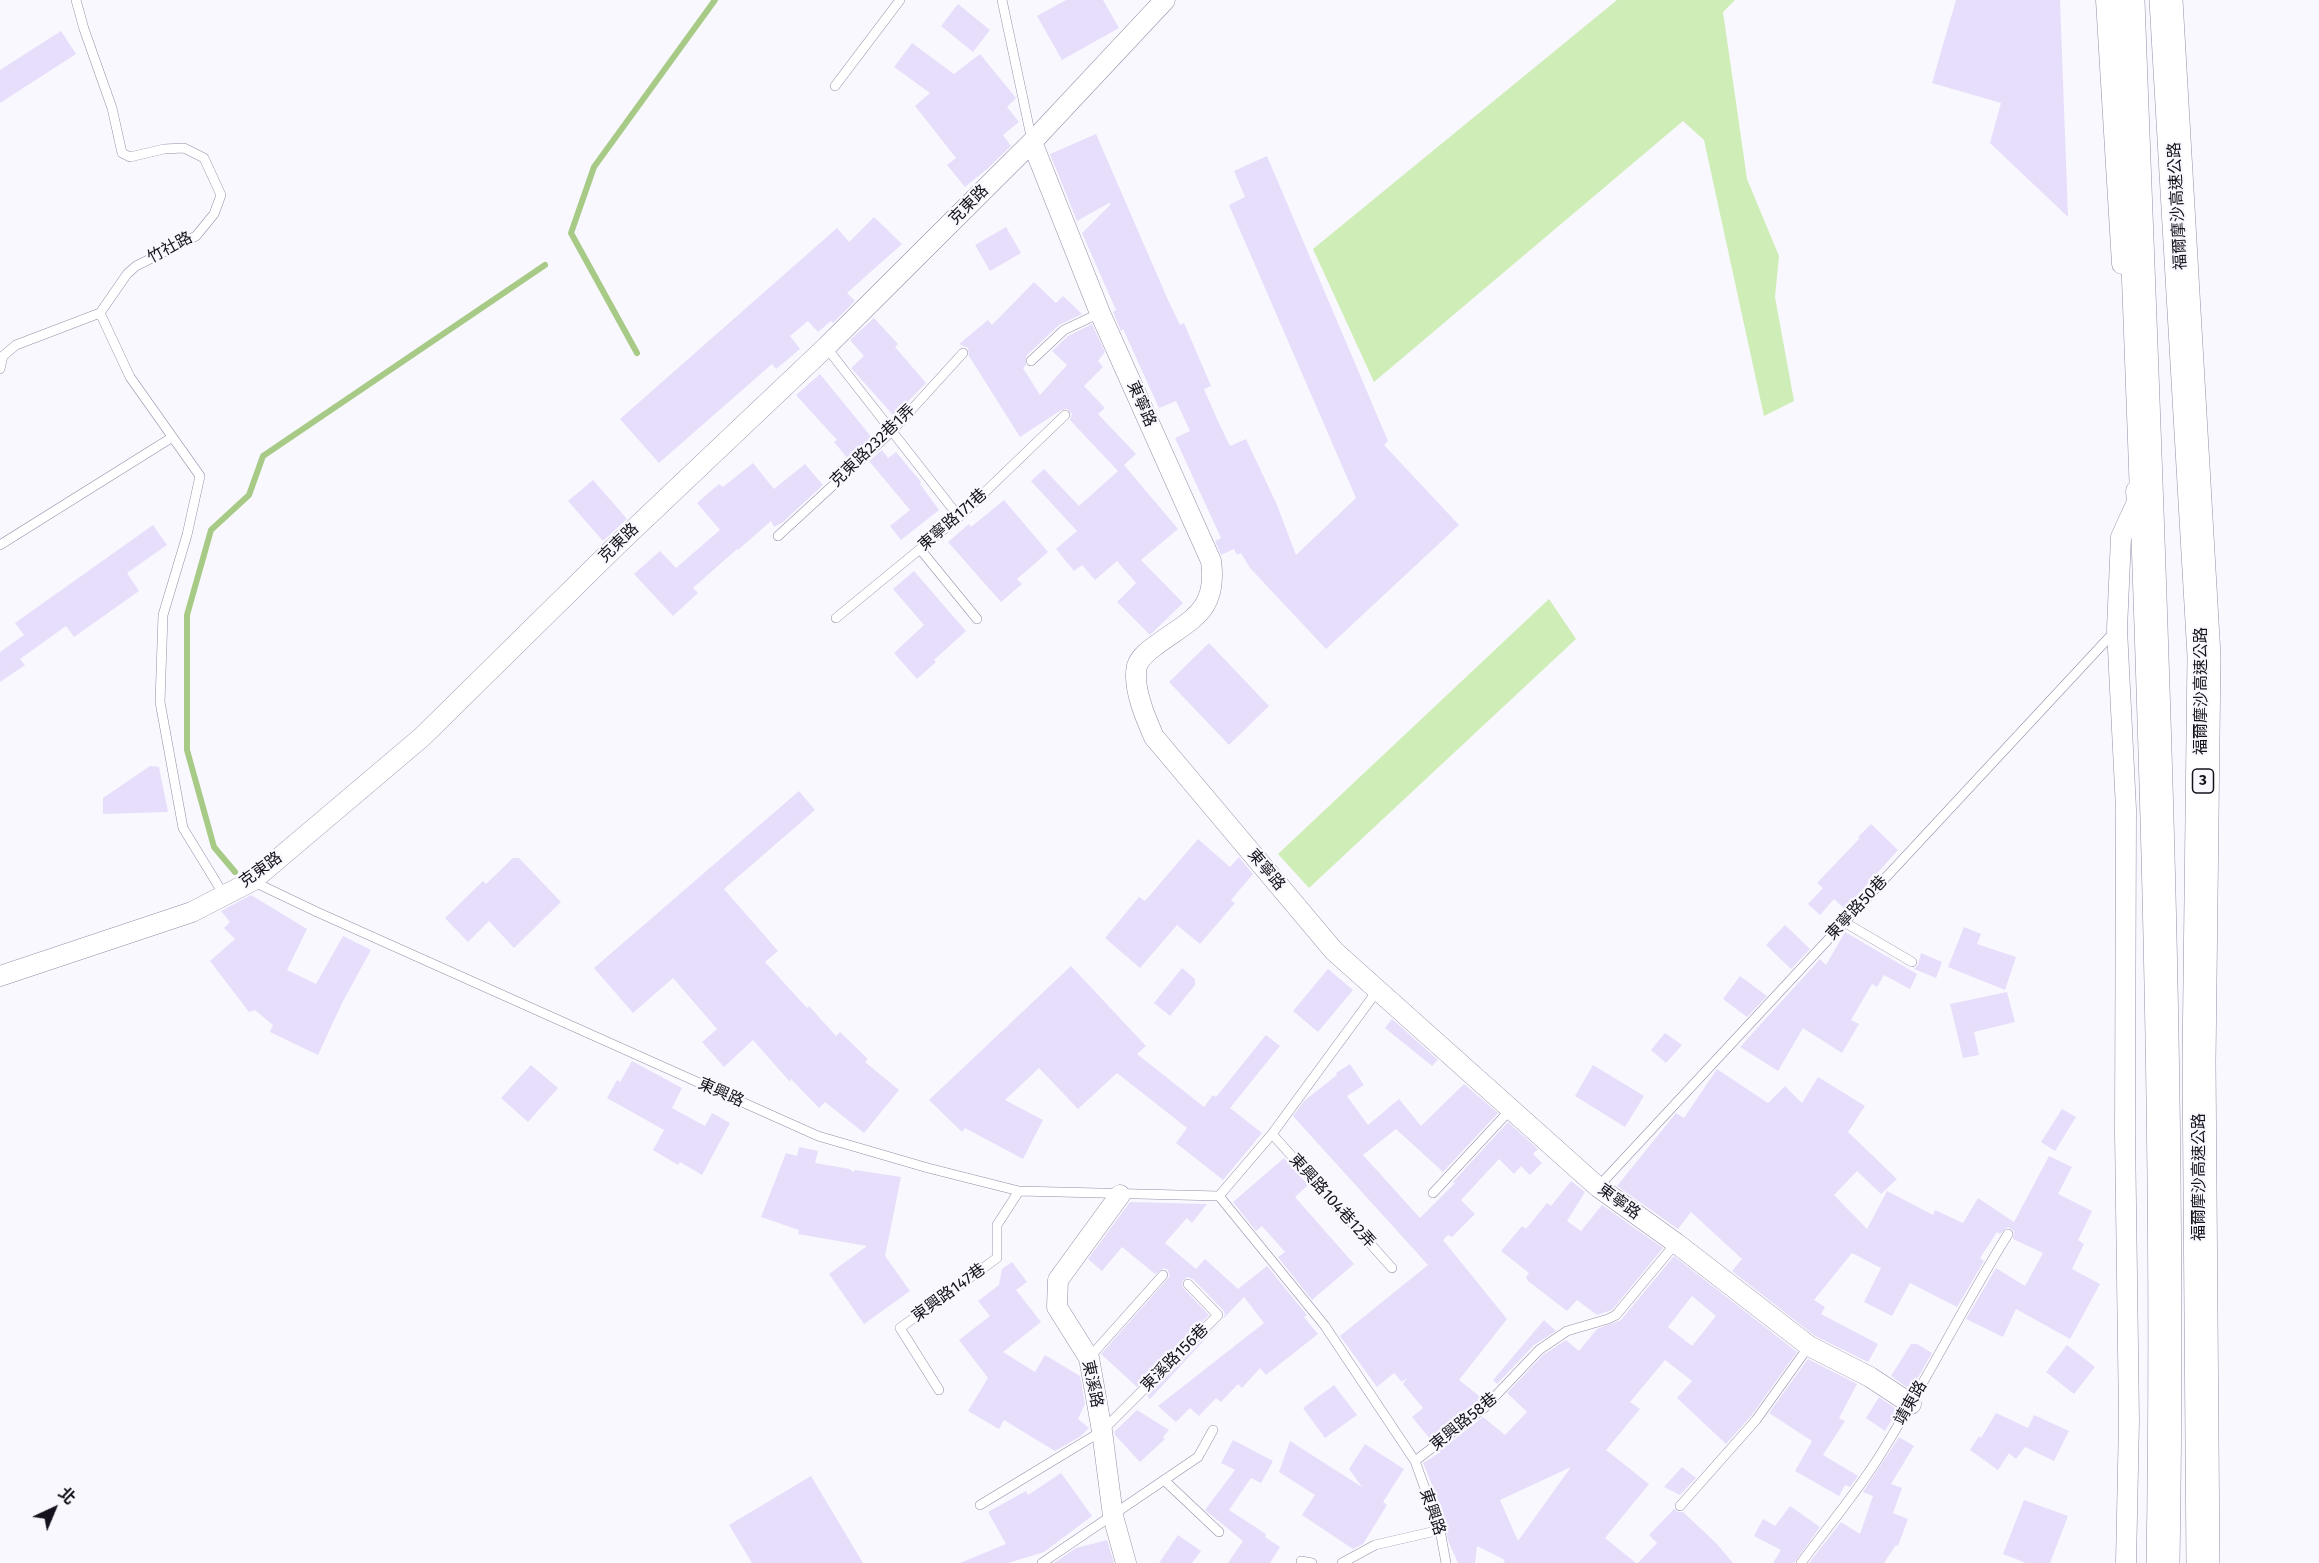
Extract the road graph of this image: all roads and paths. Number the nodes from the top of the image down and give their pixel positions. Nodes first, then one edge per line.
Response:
1 (76, 0) edge
2 (900, 0) edge
3 (1002, 0) edge
4 (1165, 0) edge
5 (2106, 0) edge
6 (2128, 0) edge
7 (2166, 0) edge
8 (835, 86) dead end
9 (1032, 142) junction
10 (100, 313) junction
11 (1100, 313) junction
12 (826, 347) junction
13 (963, 353) dead end
14 (1030, 361) dead end
15 (0, 369) edge
16 (1065, 415) dead end
17 (892, 431) junction
18 (171, 438) junction
19 (959, 517) junction
20 (778, 536) dead end
21 (0, 544) edge
22 (920, 549) junction
23 (836, 618) dead end
24 (977, 619) dead end
25 (2116, 629) junction
26 (252, 881) junction
27 (224, 895) junction
28 (1844, 922) junction
29 (1912, 962) dead end
30 (0, 976) edge
31 (1377, 991) junction
32 (1511, 1109) junction
33 (1272, 1134) junction
34 (1598, 1187) junction
35 (1019, 1191) junction
36 (1433, 1193) dead end
37 (1120, 1195) junction
38 (1219, 1196) junction
39 (2008, 1234) dead end
40 (1676, 1243) junction
41 (1392, 1268) dead end
42 (1163, 1275) dead end
43 (1188, 1284) dead end
44 (1809, 1346) junction
45 (1089, 1358) junction
46 (939, 1390) dead end
47 (1911, 1404) junction
48 (1213, 1430) dead end
49 (1102, 1431) junction
50 (1414, 1461) junction
51 (1165, 1480) junction
52 (980, 1505) dead end
53 (1680, 1506) dead end
54 (1113, 1516) junction
55 (1440, 1530) junction
56 (1219, 1532) dead end
57 (1302, 1561) dead end
58 (1041, 1563) edge
59 (1126, 1563) edge
60 (1312, 1563) edge
61 (1342, 1563) edge
62 (1446, 1563) edge
63 (1801, 1563) edge
64 (2127, 1563) edge
65 (2163, 1563) edge
66 (2203, 1563) edge

1 - 10 lane, 竹社路
2 - 8 lane
3 - 9 lane
4 - 9 street, 克東路
5 - 25 street
6 - 65 highway
7 - 66 highway, 福爾摩沙高速公路 / 3
9 - 11 street, 東寧路
9 - 12 street, 克東路
10 - 15 lane
10 - 18 lane
11 - 14 lane
11 - 31 street, 東寧路
12 - 17 lane
12 - 26 street, 克東路
13 - 17 lane, 克東路232巷1弄
16 - 19 lane, 東寧路171巷
17 - 19 lane
17 - 20 lane, 克東路232巷1弄
18 - 21 lane
18 - 27 lane
19 - 22 lane, 東寧路171巷
22 - 23 lane, 東寧路171巷
22 - 24 lane
25 - 28 lane, 東寧路50巷
25 - 64 street
26 - 27 street, 克東路
26 - 35 lane, 東興路
27 - 30 street, 克東路
28 - 29 lane
28 - 34 lane, 東寧路50巷
31 - 32 street, 東寧路
31 - 33 lane
32 - 34 street, 東寧路
32 - 36 lane
33 - 38 lane
33 - 41 lane, 東興路104巷12弄
34 - 40 street, 東寧路
35 - 37 lane, 東興路
35 - 46 lane, 東興路147巷
37 - 38 lane, 東興路
37 - 45 street, 東溪路
38 - 50 lane, 東興路58巷
39 - 47 lane, 靖東路
40 - 44 street, 東寧路
40 - 50 lane, 東興路58巷
42 - 45 lane
43 - 49 lane, 東溪路156巷
44 - 47 street, 東寧路
44 - 53 lane
45 - 49 street, 東溪路
47 - 63 lane, 靖東路
48 - 51 lane
49 - 52 lane
49 - 54 street, 東溪路
50 - 55 lane, 東興路
51 - 54 lane
51 - 56 lane
54 - 58 lane
54 - 59 street, 東溪路
55 - 61 lane
55 - 62 lane, 東興路
57 - 60 lane

